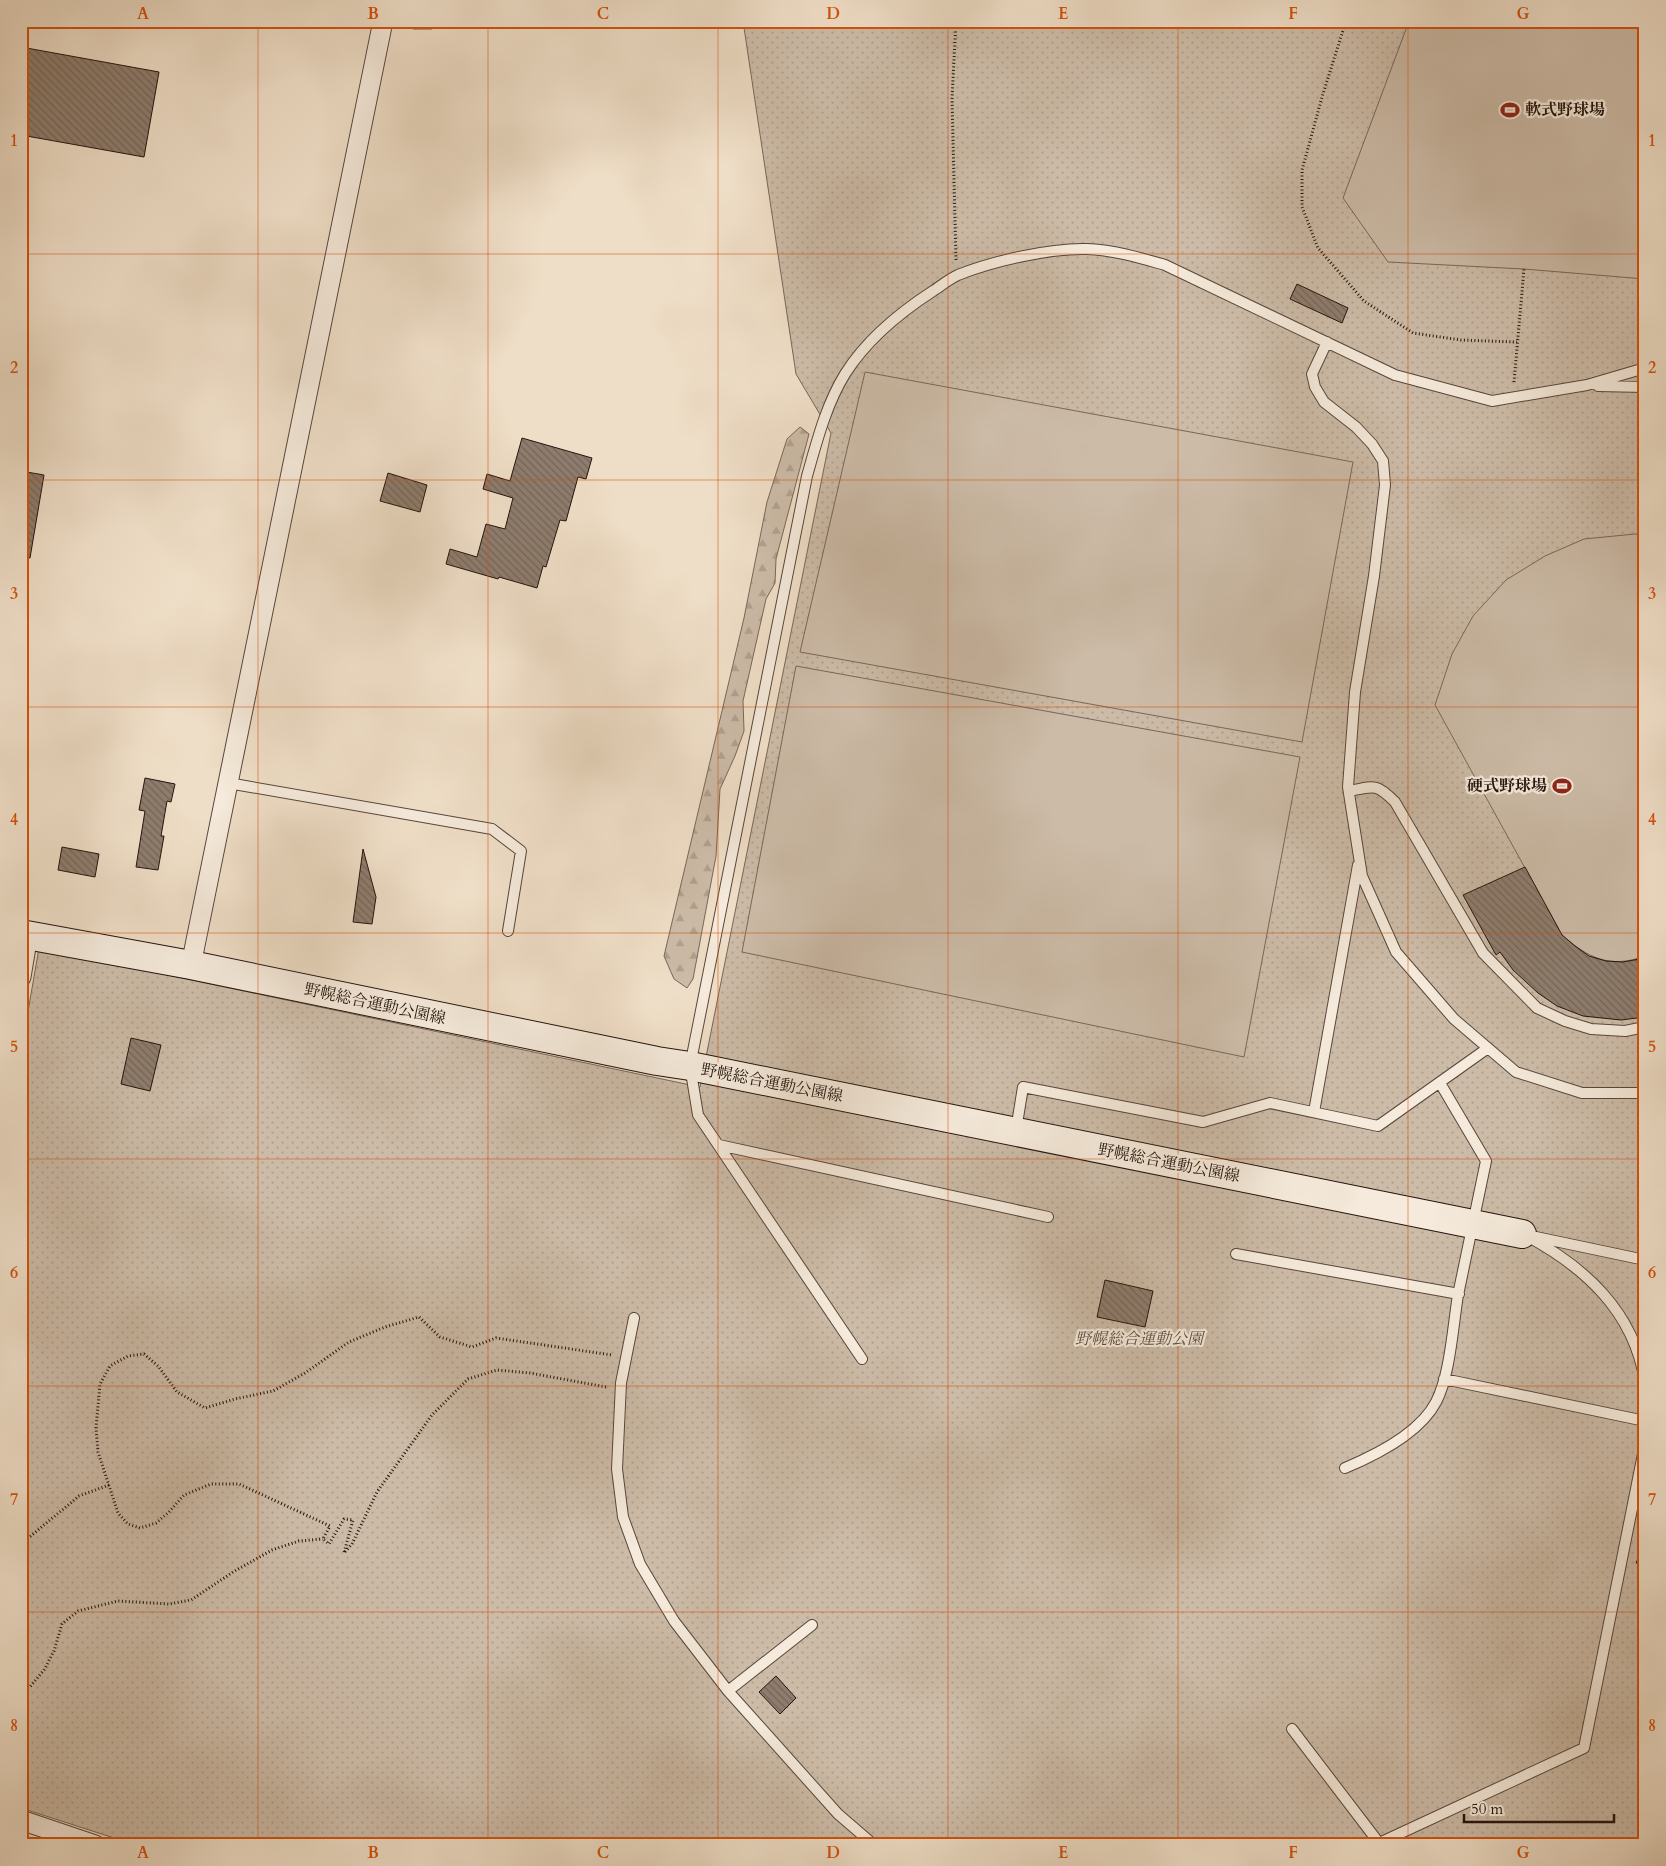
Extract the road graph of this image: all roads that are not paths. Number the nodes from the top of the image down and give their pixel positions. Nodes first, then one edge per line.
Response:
1 (383, 21) edge
2 (1327, 342) junction
3 (1645, 368) edge
4 (1586, 385) junction
5 (1645, 387) edge
6 (228, 783) junction
7 (1349, 791) junction
8 (1359, 856) junction
9 (508, 931) dead end
10 (25, 934) edge
11 (191, 965) junction
12 (21, 977) edge
13 (1645, 1027) edge
14 (1488, 1048) junction
15 (690, 1066) junction
16 (1440, 1083) junction
17 (1645, 1093) edge
18 (1314, 1112) junction
19 (1015, 1132) junction
20 (719, 1145) junction
21 (1048, 1217) dead end
22 (1474, 1223) junction
23 (1522, 1234) junction
24 (1236, 1254) dead end
25 (1645, 1260) edge
26 (1458, 1294) junction
27 (634, 1318) dead end
28 (862, 1359) dead end
29 (1444, 1379) junction
30 (1645, 1382) edge
31 (1645, 1421) edge
32 (1645, 1444) edge
33 (1345, 1468) dead end
34 (812, 1625) dead end
35 (728, 1690) junction
36 (1292, 1729) dead end
37 (21, 1820) edge
38 (1377, 1844) edge
39 (95, 1845) edge
40 (874, 1845) edge

1 - 6 street
2 - 4 lane
2 - 7 lane
2 - 15 lane
3 - 4 lane
4 - 5 lane
6 - 9 lane
6 - 11 street
7 - 8 lane
7 - 13 lane
8 - 14 lane
8 - 18 lane
10 - 11 main road, 野幌総合運動公園線
10 - 12 street
11 - 15 main road, 野幌総合運動公園線
14 - 16 lane
14 - 17 lane
15 - 19 main road, 野幌総合運動公園線
15 - 20 lane
16 - 18 lane
16 - 22 lane
18 - 19 lane
19 - 22 main road, 野幌総合運動公園線
20 - 21 lane
20 - 28 lane
22 - 23 main road, 野幌総合運動公園線
22 - 26 lane
23 - 25 lane
23 - 30 lane
24 - 26 lane
26 - 29 lane
27 - 35 lane
29 - 31 lane
29 - 33 lane
32 - 38 lane
34 - 35 lane
35 - 40 lane
36 - 38 lane
37 - 39 street

